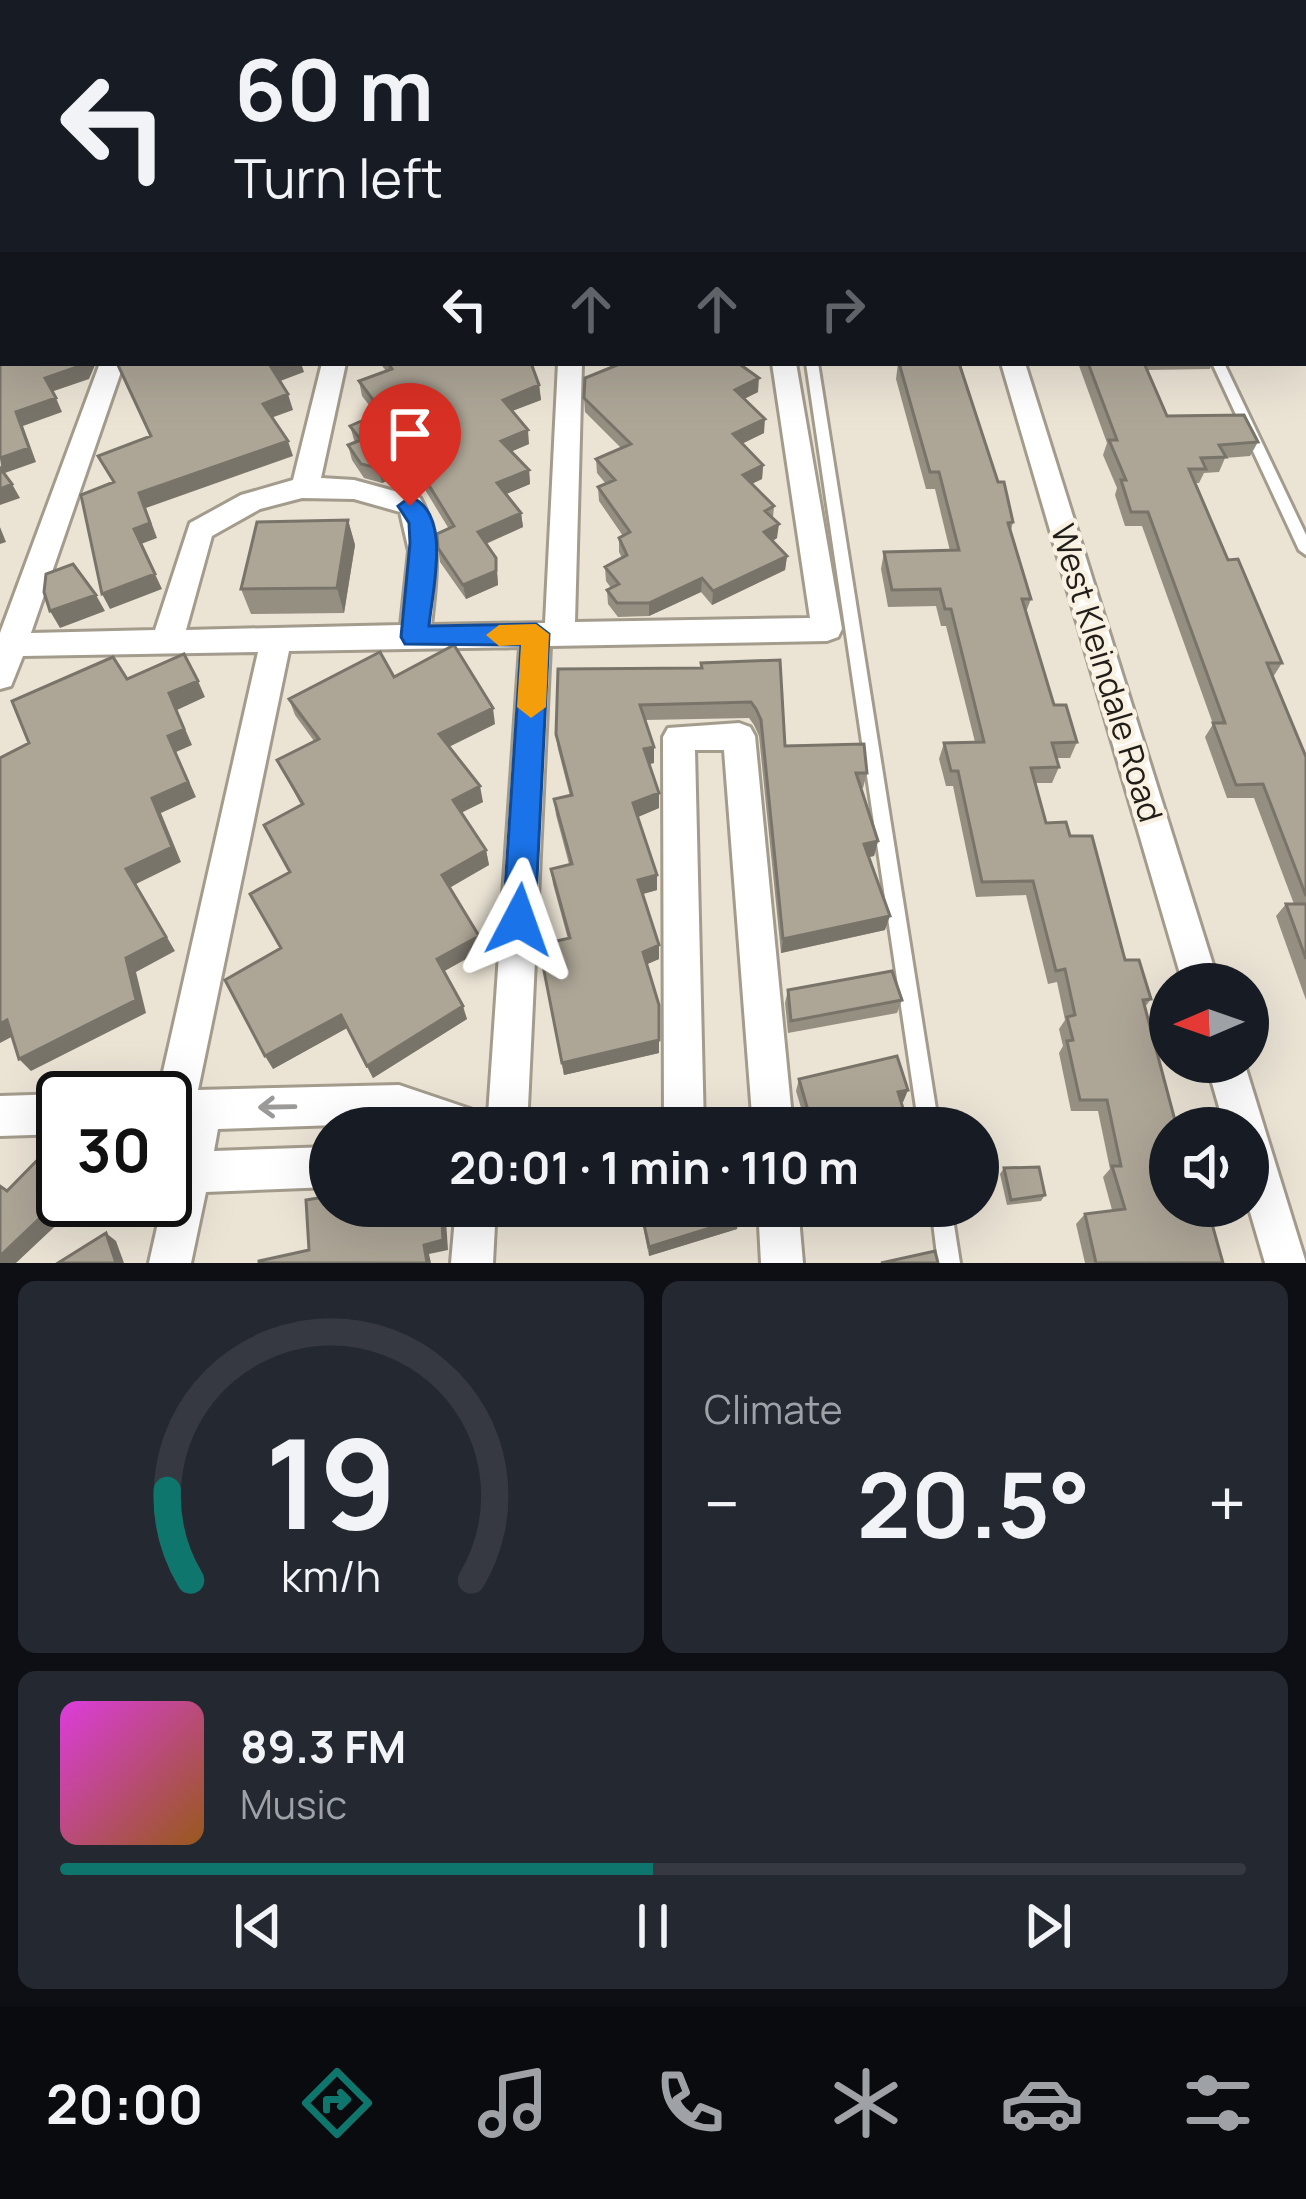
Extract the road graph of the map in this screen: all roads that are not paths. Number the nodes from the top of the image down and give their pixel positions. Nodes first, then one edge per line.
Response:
1 (111, 366) edge
2 (333, 366) edge
3 (570, 366) edge
4 (784, 366) edge
5 (812, 366) edge
6 (1014, 366) edge
7 (1219, 366) edge
8 (306, 484) junction
9 (1306, 550) edge
10 (548, 634) junction
11 (415, 637) junction
12 (276, 639) junction
13 (167, 642) junction
14 (6, 645) edge
15 (0, 677) edge
16 (1196, 963) edge
17 (189, 1071) edge
18 (408, 1107) edge
19 (509, 1107) edge
20 (684, 1107) edge
21 (771, 1107) edge
22 (925, 1107) edge
23 (192, 1110) edge
24 (36, 1115) edge
25 (0, 1116) edge
26 (309, 1168) edge
27 (192, 1172) edge
28 (1269, 1207) edge
29 (178, 1227) edge
30 (475, 1227) edge
31 (779, 1227) edge
32 (943, 1227) edge
33 (170, 1263) edge
34 (472, 1263) edge
35 (782, 1263) edge
36 (949, 1263) edge
37 (1286, 1263) edge

1 - 14 street
2 - 8 street
3 - 10 street
4 - 10 street
5 - 22 lane
6 - 16 street, West Kleindale Road
7 - 9 lane
8 - 11 street
8 - 13 street
10 - 11 street
10 - 19 street
11 - 12 street
12 - 13 street
12 - 17 street
13 - 14 street
14 - 15 street
18 -> 23 street
20 - 21 street
24 - 25 street
26 - 27 street
28 - 37 street
29 - 33 street
30 - 34 street
31 - 35 street
32 - 36 lane

